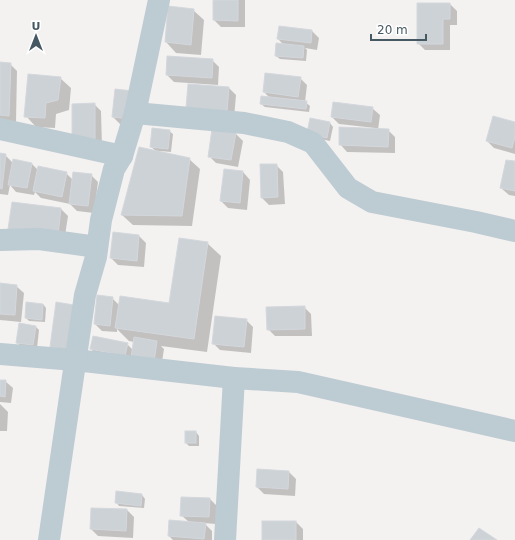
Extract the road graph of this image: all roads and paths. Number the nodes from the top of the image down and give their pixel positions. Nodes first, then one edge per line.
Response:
1 (159, 0) edge
2 (135, 113) junction
3 (0, 129) edge
4 (122, 156) junction
5 (515, 231) edge
6 (0, 240) edge
7 (97, 247) junction
8 (0, 354) edge
9 (75, 360) junction
10 (234, 378) junction
11 (515, 431) edge
12 (49, 540) edge
13 (225, 540) edge

1 - 2 street
2 - 4 street
2 - 5 street
3 - 4 street
4 - 7 street
6 - 7 street
7 - 9 street
8 - 9 street
9 - 10 street
9 - 12 street
10 - 11 street
10 - 13 street

